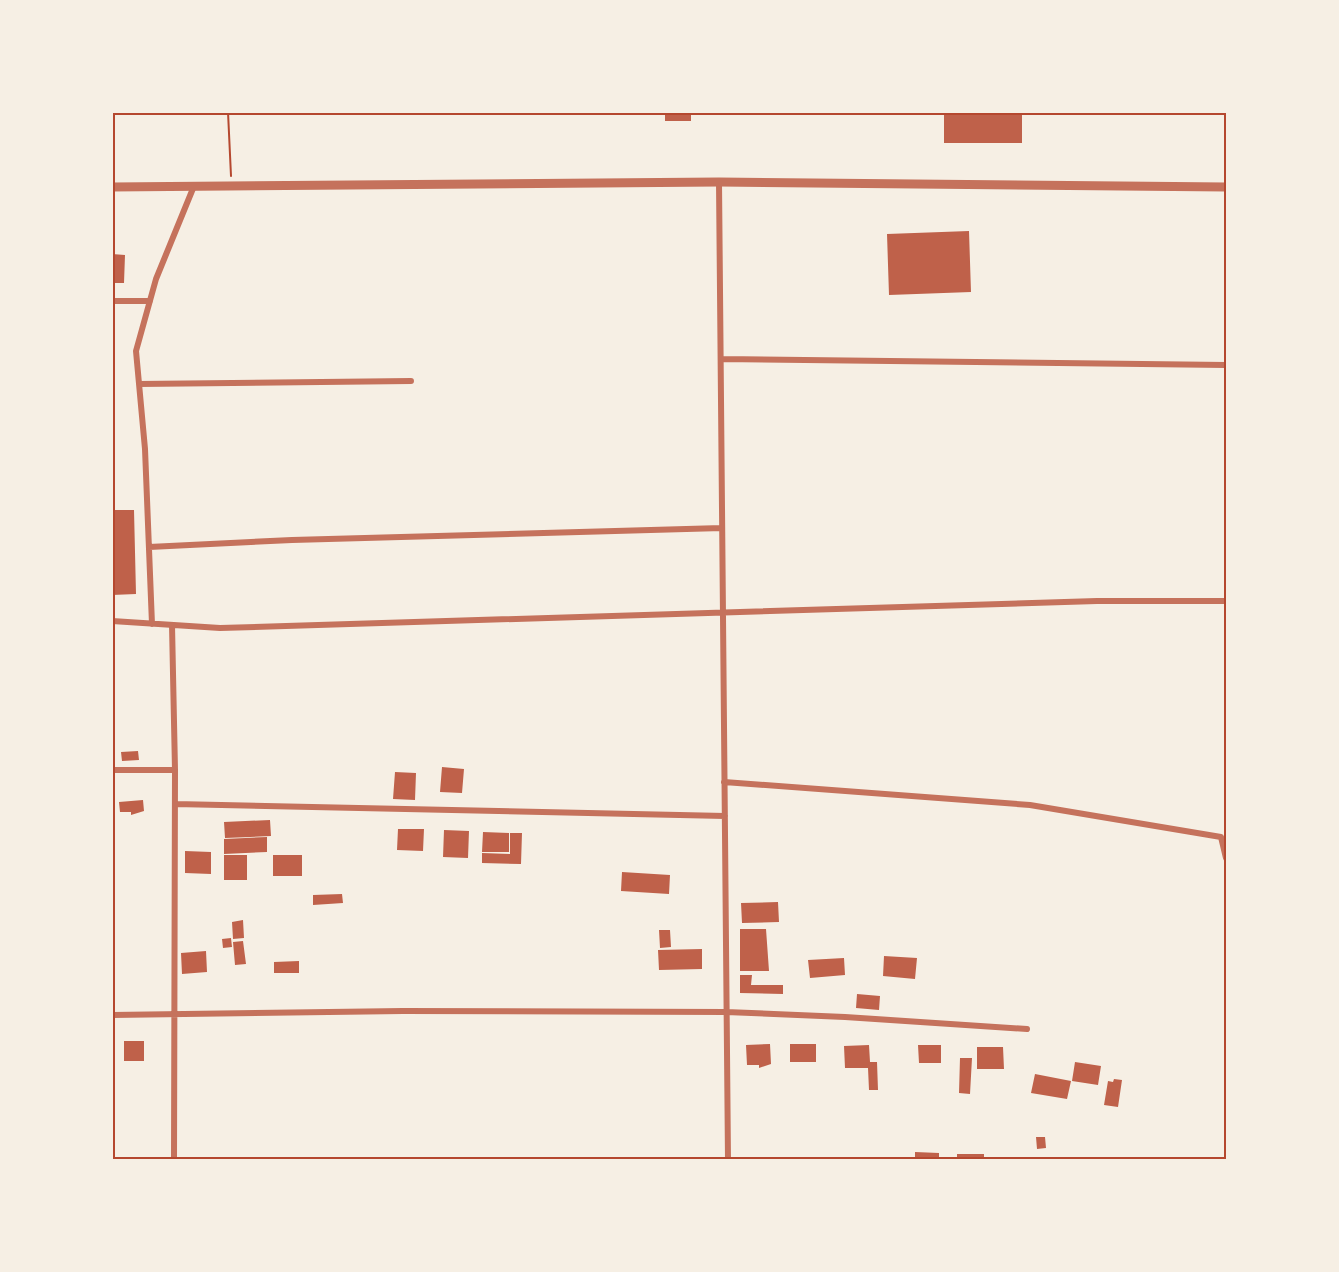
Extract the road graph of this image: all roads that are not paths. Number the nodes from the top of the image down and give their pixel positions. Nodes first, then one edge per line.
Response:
1 (719, 182) junction
2 (194, 186) junction
3 (112, 187) edge
4 (1227, 187) edge
5 (112, 301) edge
6 (150, 301) junction
7 (721, 358) junction
8 (1227, 365) edge
9 (411, 381) dead end
10 (139, 384) junction
11 (722, 528) junction
12 (149, 547) junction
13 (1227, 601) edge
14 (723, 613) junction
15 (112, 621) edge
16 (152, 624) junction
17 (172, 625) junction
18 (112, 770) edge
19 (175, 771) junction
20 (724, 782) junction
21 (175, 804) junction
22 (725, 816) junction
23 (1227, 858) edge
24 (726, 1012) junction
25 (112, 1015) edge
26 (174, 1015) junction
27 (1027, 1029) dead end
28 (174, 1160) edge
29 (728, 1160) edge

1 - 2 street
1 - 4 street
1 - 7 street
2 - 3 street
2 - 6 street
5 - 6 street
6 - 10 street
7 - 8 street
7 - 11 street
9 - 10 street
10 - 12 street
11 - 12 street
11 - 14 street
12 - 16 street
13 - 14 street
14 - 17 street
14 - 20 street
15 - 16 street
16 - 17 street
17 - 19 street
18 - 19 street
19 - 21 street
20 - 22 street
20 - 23 street
21 - 22 street
21 - 26 street
22 - 24 street
24 - 26 street
24 - 27 street
24 - 29 street
25 - 26 street
26 - 28 street

